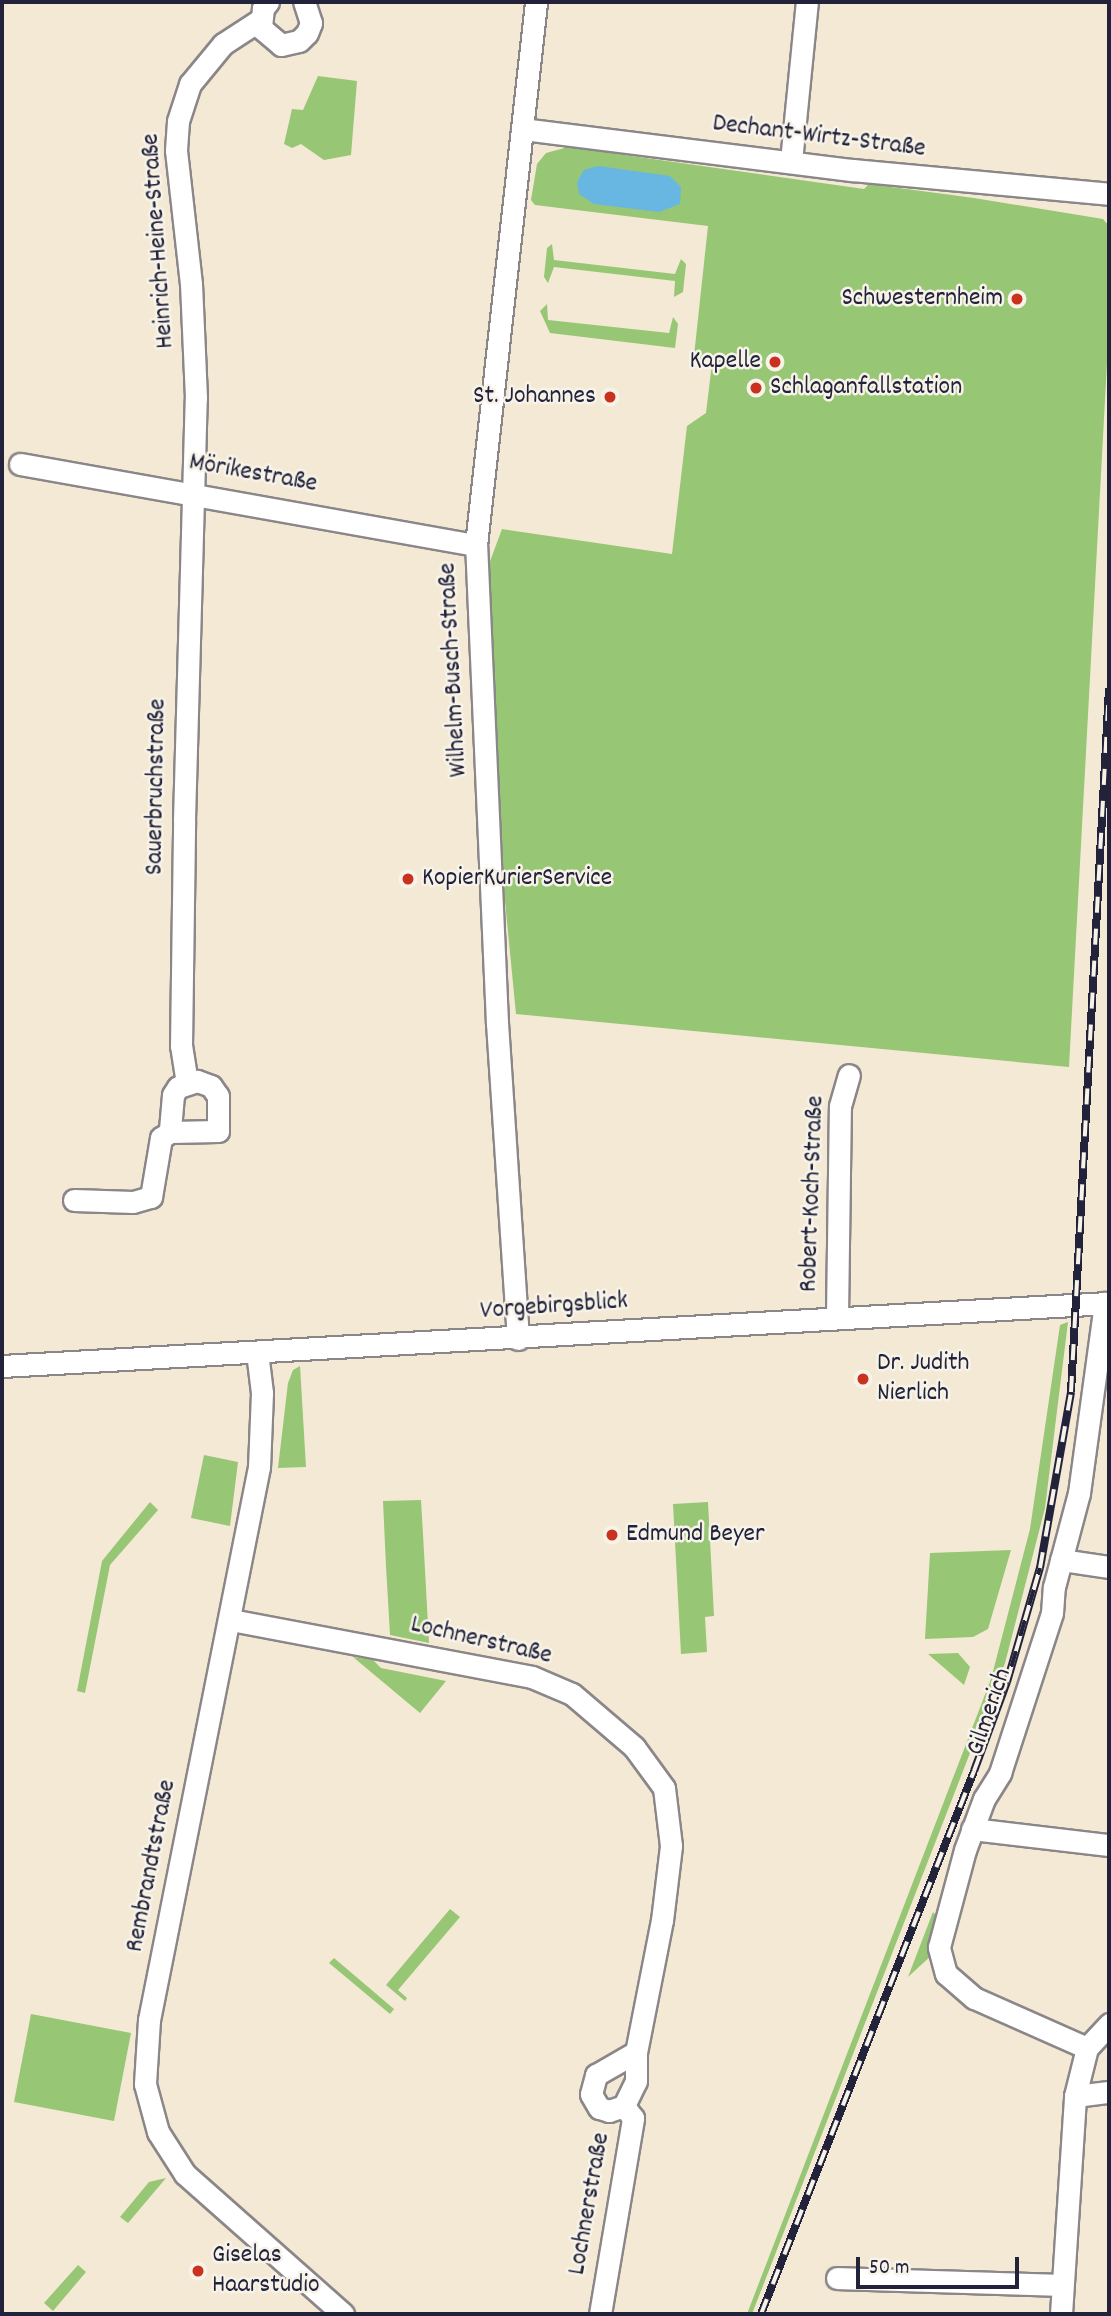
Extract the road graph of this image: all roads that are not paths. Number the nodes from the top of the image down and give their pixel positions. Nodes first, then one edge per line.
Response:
1 (536, 2) edge
2 (807, 2) edge
3 (311, 5) edge
4 (264, 11) edge
5 (522, 129) junction
6 (791, 161) junction
7 (1109, 194) edge
8 (20, 464) dead end
9 (190, 491) junction
10 (476, 545) junction
11 (849, 1075) dead end
12 (187, 1083) junction
13 (170, 1132) junction
14 (74, 1200) dead end
15 (1107, 1303) edge
16 (837, 1316) junction
17 (518, 1339) junction
18 (257, 1352) junction
19 (2, 1366) edge
20 (1060, 1560) junction
21 (1109, 1567) edge
22 (231, 1619) junction
23 (972, 1829) junction
24 (1109, 1845) edge
25 (1109, 2024) edge
26 (1087, 2048) junction
27 (636, 2052) junction
28 (1109, 2092) edge
29 (1075, 2095) junction
30 (624, 2106) junction
31 (837, 2278) dead end
32 (1061, 2285) junction
33 (343, 2314) edge
34 (600, 2314) edge
35 (1061, 2314) edge

1 - 5 street, Wilhelm-Busch-Straße
2 - 6 street
3 - 4 street, Heinrich-Heine-Straße
4 - 9 street, Heinrich-Heine-Straße
5 - 6 street, Dechant-Wirtz-Straße
5 - 10 street, Wilhelm-Busch-Straße
6 - 7 street, Dechant-Wirtz-Straße
8 - 9 street, Mörikestraße
9 - 10 street, Mörikestraße
9 - 12 street, Sauerbruchstraße
10 - 17 street, Wilhelm-Busch-Straße
11 - 16 street, Robert-Koch-Straße
12 - 13 street
12 - 13 street
13 - 14 street
15 - 16 street, Vorgebirgsblick
15 - 20 street, Gilmerich
16 - 17 street, Vorgebirgsblick
17 - 18 street, Vorgebirgsblick
18 - 19 street, Vorgebirgsblick
18 - 22 street, Rembrandtstraße
20 - 21 street
20 - 23 street, Gilmerich
22 - 27 street, Lochnerstraße
22 - 33 street, Rembrandtstraße
23 - 24 street
23 - 26 street, Gilmerich
25 - 26 street
26 - 29 street
27 - 30 street, Lochnerstraße
27 - 30 street, Lochnerstraße
28 - 29 street
29 - 32 street
30 - 34 street, Lochnerstraße
31 - 32 street
32 - 35 street

